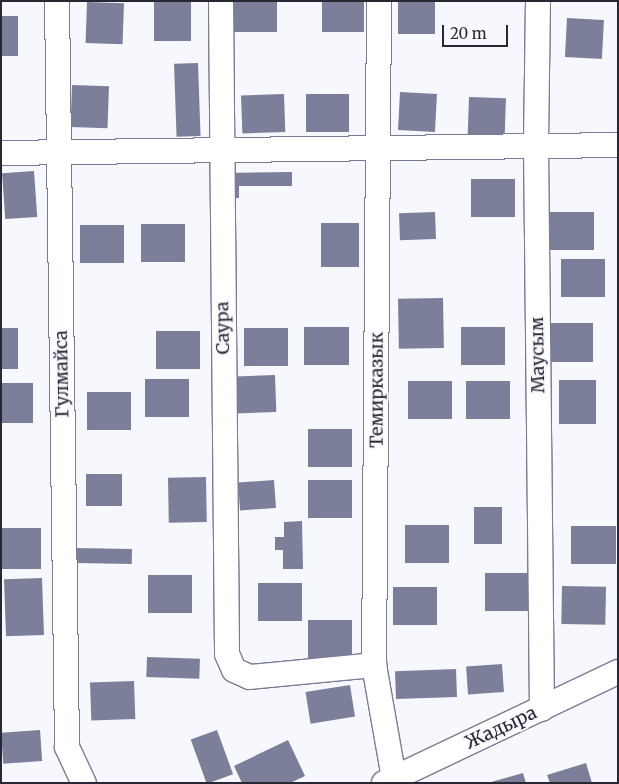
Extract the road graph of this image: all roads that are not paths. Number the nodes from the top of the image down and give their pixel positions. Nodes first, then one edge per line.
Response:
1 (57, 1) edge
2 (221, 1) edge
3 (379, 1) edge
4 (538, 1) edge
5 (618, 145) edge
6 (536, 146) junction
7 (379, 148) junction
8 (221, 150) junction
9 (1, 153) edge
10 (58, 153) junction
11 (374, 665) junction
12 (618, 672) edge
13 (542, 709) junction
14 (389, 780) edge
15 (84, 783) edge

1 - 10 street, Гулмайса
2 - 8 street, Саура
3 - 7 street, Темирказык
4 - 6 street, Маусым
5 - 6 street
6 - 7 street
6 - 13 street, Маусым
7 - 8 street
7 - 11 street, Темирказык
8 - 10 street
8 - 11 street, Саура
9 - 10 street
10 - 15 street, Гулмайса
11 - 14 street, Темирказык
12 - 13 street, Жадыра
13 - 14 street, Жадыра

